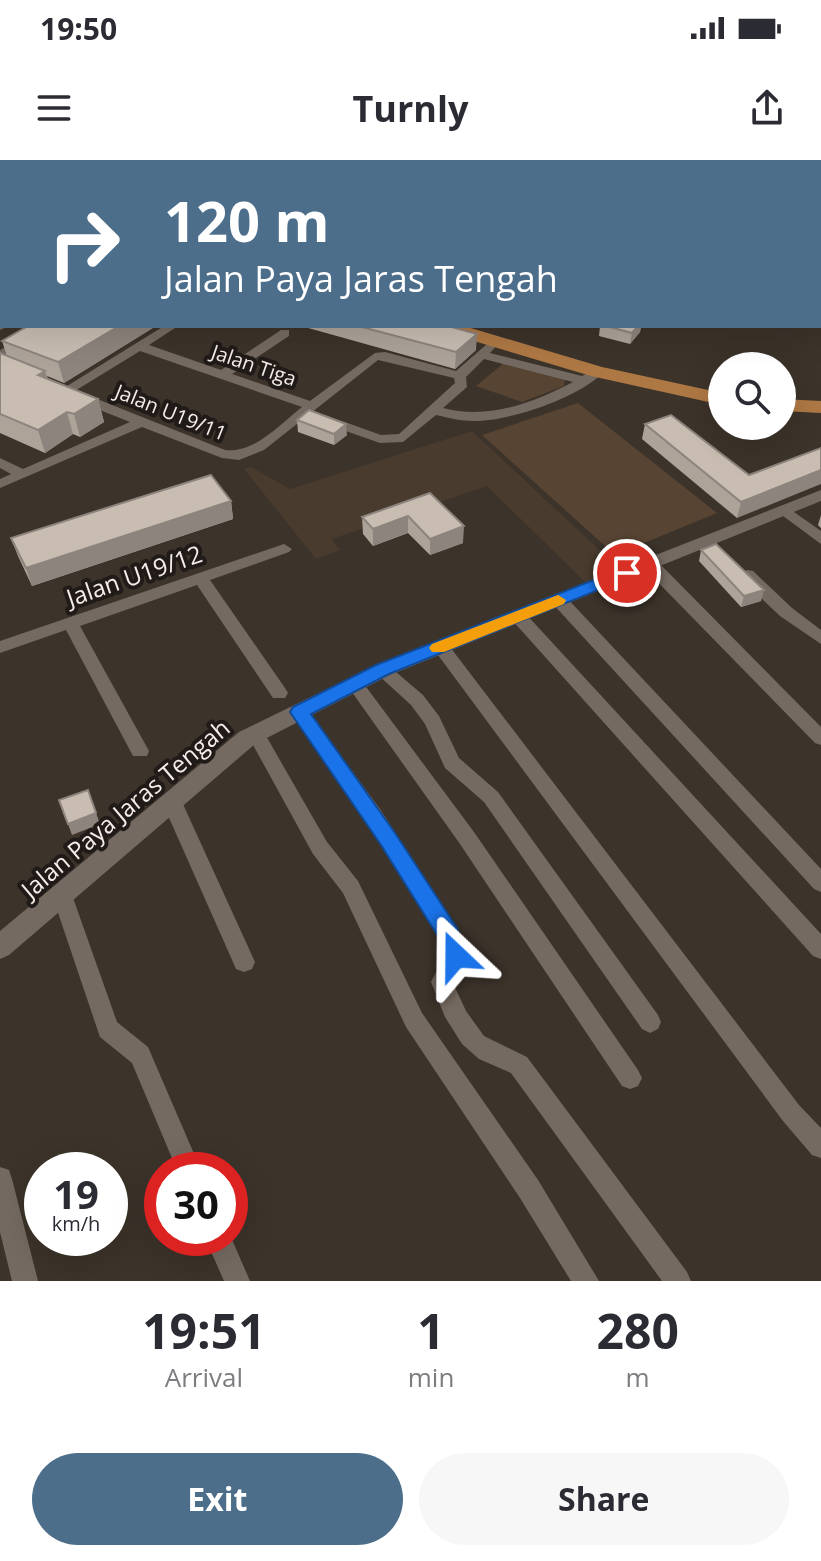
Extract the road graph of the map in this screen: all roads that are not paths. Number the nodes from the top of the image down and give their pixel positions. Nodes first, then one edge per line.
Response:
1 (49, 328) edge
2 (169, 328) edge
3 (448, 328) edge
4 (477, 328) edge
5 (285, 333) dead end
6 (139, 346) junction
7 (488, 348) junction
8 (0, 355) edge
9 (223, 375) junction
10 (459, 376) junction
11 (591, 377) junction
12 (708, 387) edge
13 (796, 396) edge
14 (708, 397) edge
15 (821, 397) edge
16 (796, 406) edge
17 (821, 407) edge
18 (308, 408) junction
19 (435, 410) junction
20 (141, 422) junction
21 (0, 462) edge
22 (22, 474) junction
23 (0, 484) edge
24 (821, 495) edge
25 (784, 510) junction
26 (821, 539) edge
27 (284, 549) dead end
28 (721, 550) junction
29 (650, 564) junction
30 (201, 578) junction
31 (559, 600) junction
32 (518, 616) junction
33 (70, 623) junction
34 (821, 638) edge
35 (0, 647) edge
36 (441, 647) junction
37 (383, 670) junction
38 (355, 684) junction
39 (279, 693) dead end
40 (299, 712) junction
41 (256, 734) junction
42 (821, 738) edge
43 (140, 751) dead end
44 (172, 802) junction
45 (821, 883) edge
46 (62, 895) junction
47 (0, 947) edge
48 (821, 949) edge
49 (244, 962) dead end
50 (650, 1022) dead end
51 (630, 1078) dead end
52 (821, 1146) edge
53 (181, 1152) edge
54 (0, 1179) edge
55 (226, 1256) edge
56 (25, 1281) edge
57 (237, 1281) edge
58 (586, 1281) edge
59 (678, 1281) edge

1 - 8 street
2 - 6 street
3 - 7 highway
4 - 12 highway
5 - 9 street
6 - 9 street, Jalan Tiga
6 - 20 street, Jalan U19/11
7 - 10 street
7 - 11 highway
9 - 18 street, Jalan Tiga
10 - 18 street
10 - 19 street
11 - 14 highway
11 - 19 street
13 - 15 highway
16 - 17 highway
18 - 19 street, Jalan Tiga
18 - 20 street, Jalan U19/11
20 - 22 street
21 - 22 street
22 - 23 street
24 - 25 street, Jalan Paya Jaras Tengah
25 - 26 street
25 - 28 street, Jalan Paya Jaras Tengah
27 - 30 street, Jalan U19/12
28 - 29 street, Jalan Paya Jaras Tengah
28 - 34 street
29 - 31 street, Jalan Paya Jaras Tengah
29 - 42 street
30 - 33 street, Jalan U19/12
30 - 39 street
31 - 32 street, Jalan Paya Jaras Tengah
31 - 45 street
32 - 36 street, Jalan Paya Jaras Tengah
32 - 48 street
33 - 35 street, Jalan U19/12
33 - 43 street
36 - 37 street, Jalan Paya Jaras Tengah
36 - 52 street
37 - 38 street, Jalan Paya Jaras Tengah
37 - 50 street
38 - 40 street, Jalan Paya Jaras Tengah
38 - 51 street
40 - 41 street, Jalan Paya Jaras Tengah
40 - 59 street
41 - 44 street, Jalan Paya Jaras Tengah
41 - 58 street
44 - 46 street, Jalan Paya Jaras Tengah
44 - 49 street
46 - 47 street, Jalan Paya Jaras Tengah
46 - 53 street
54 - 56 street
55 - 57 street

